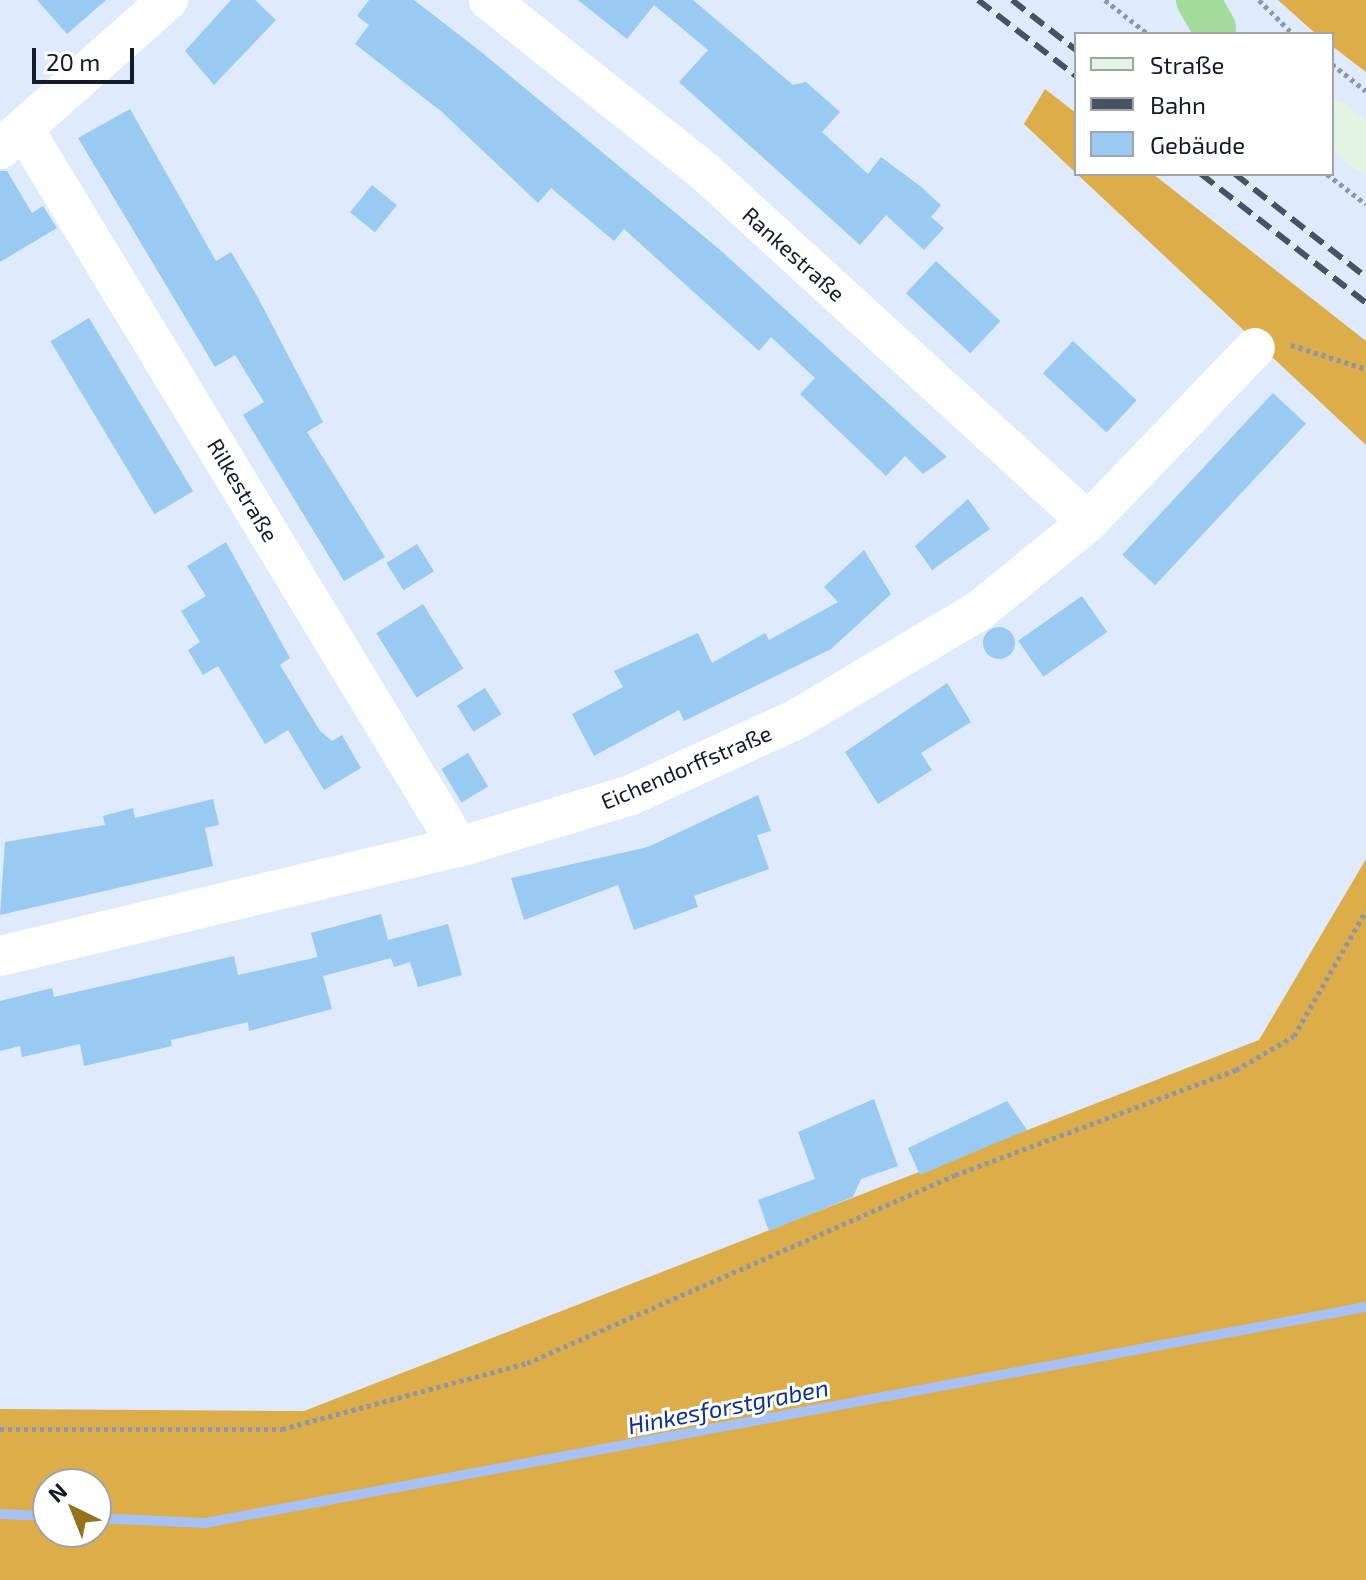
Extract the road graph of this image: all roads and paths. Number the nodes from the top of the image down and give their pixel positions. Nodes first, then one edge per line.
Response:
1 (168, 0) edge
2 (489, 0) edge
3 (1105, 0) edge
4 (1177, 0) edge
5 (1259, 0) edge
6 (1211, 21) edge
7 (1145, 32) edge
8 (1291, 32) edge
9 (1334, 66) edge
10 (1366, 91) edge
11 (1334, 124) edge
12 (13, 141) edge
13 (1366, 150) edge
14 (1330, 176) edge
15 (1366, 204) edge
16 (1255, 348) joint
17 (1366, 369) edge
18 (1088, 522) junction
19 (459, 847) junction
20 (1366, 911) edge
21 (0, 956) edge
22 (0, 1429) edge

1 - 12 street
2 - 18 street, Rankestraße
3 - 7 path
4 - 6 main road
5 - 8 path
9 - 10 path
11 - 13 main road
12 - 19 street, Rilkestraße
14 - 15 path
16 - 17 path
16 - 18 street, Eichendorffstraße
18 - 19 street, Eichendorffstraße
19 - 21 street, Eichendorffstraße
20 - 22 path

